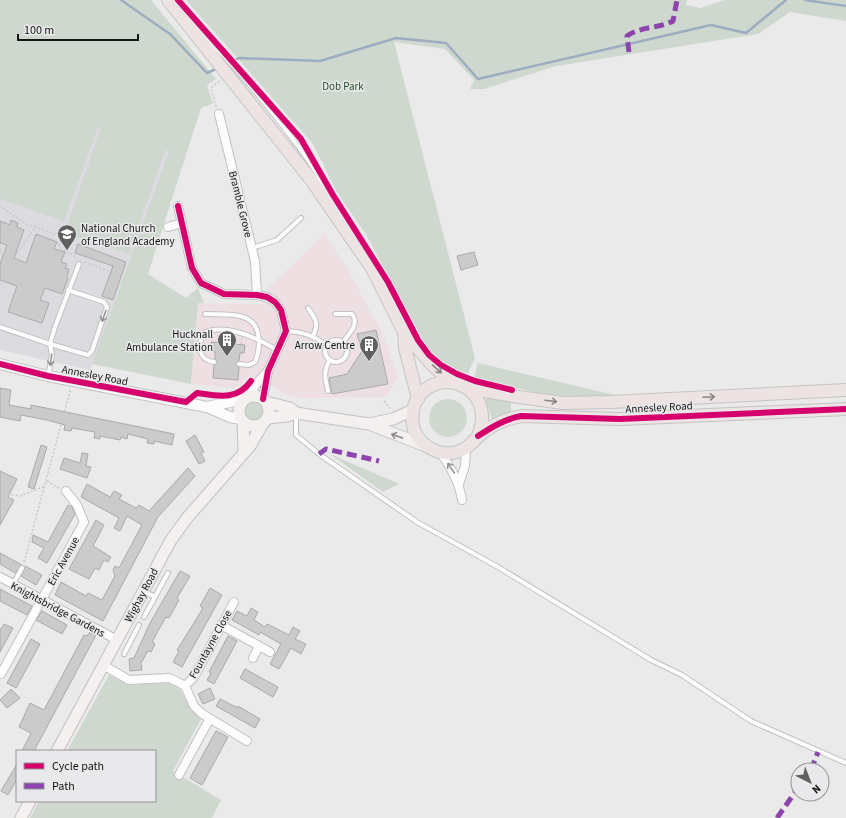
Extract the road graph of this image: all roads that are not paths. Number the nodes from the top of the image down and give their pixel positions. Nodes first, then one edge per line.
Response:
1 (168, 0) edge
2 (218, 113) road end
3 (178, 206) dead end
4 (301, 218) dead end
5 (182, 223) junction
6 (168, 227) dead end
7 (252, 248) junction
8 (79, 264) dead end
9 (68, 290) junction
10 (257, 295) junction
11 (308, 308) dead end
12 (205, 314) dead end
13 (335, 314) dead end
14 (0, 327) edge
15 (286, 331) junction
16 (404, 332) junction
17 (313, 336) junction
18 (259, 340) junction
19 (343, 342) junction
20 (50, 344) junction
21 (326, 345) junction
22 (277, 350) junction
23 (330, 360) junction
24 (214, 362) dead end
25 (0, 364) edge
26 (239, 364) dead end
27 (268, 371) junction
28 (48, 376) junction
29 (453, 383) junction
30 (467, 388) junction
31 (846, 390) edge
32 (328, 391) dead end
33 (247, 398) junction
34 (264, 401) junction
35 (415, 404) junction
36 (207, 407) junction
37 (846, 409) edge
38 (296, 413) junction
39 (242, 420) junction
40 (265, 420) junction
41 (369, 424) junction
42 (478, 436) junction
43 (426, 446) junction
44 (466, 448) junction
45 (244, 451) junction
46 (440, 452) junction
47 (459, 484) junction
48 (66, 491) road end
49 (462, 500) dead end
50 (22, 568) road end
51 (168, 572) dead end
52 (0, 577) edge
53 (13, 584) junction
54 (143, 591) junction
55 (155, 597) junction
56 (42, 600) junction
57 (234, 602) dead end
58 (144, 617) dead end
59 (139, 625) dead end
60 (221, 625) junction
61 (117, 639) junction
62 (129, 644) junction
63 (259, 646) junction
64 (270, 652) dead end
65 (124, 654) dead end
66 (252, 658) dead end
67 (103, 665) junction
68 (1, 674) dead end
69 (185, 686) junction
70 (209, 720) junction
71 (247, 740) dead end
72 (58, 750) edge
73 (846, 763) edge
74 (179, 775) dead end
75 (29, 802) edge
76 (21, 818) edge

1 - 16 main road
2 - 7 street, Bramble Grove
3 - 5 street
4 - 7 lane
5 - 6 street
5 - 10 street
7 - 10 street, Bramble Grove
8 - 9 lane
9 - 20 lane
9 -> 20 lane
10 - 15 street
11 - 17 lane
12 - 18 lane
13 - 19 lane
14 - 20 lane
15 - 17 lane
15 - 22 street
16 -> 29 main road
16 - 35 main road
17 - 21 lane
18 - 22 lane
18 - 24 lane
18 - 26 lane
19 - 21 lane
19 - 23 lane
20 -> 28 lane
21 - 23 lane
22 - 27 street
23 - 32 lane
25 - 28 street, Annesley Road
27 - 33 street
27 - 34 street
28 - 36 street, Annesley Road
29 - 30 main road
29 - 35 main road
30 -> 31 main road, Annesley Road
30 - 42 main road
33 - 34 main road
33 - 36 street, Annesley Road
33 - 39 main road
34 - 38 main road
34 - 40 main road
35 - 41 main road
35 - 43 main road
36 - 39 street, Annesley Road
37 - 42 main road, Annesley Road
38 - 40 main road
38 - 41 main road
38 - 73 lane
39 - 40 main road
39 - 45 main road
40 - 45 main road, Wighay Road
43 -> 41 main road
42 - 44 main road
43 - 46 main road
44 - 46 main road
44 - 47 street
45 - 54 main road, Wighay Road
47 -> 46 street
47 - 49 street
48 - 56 street, Eric Avenue
50 - 53 lane
51 - 55 lane
52 - 53 street, Knightsbridge Gardens
53 - 56 street, Knightsbridge Gardens
54 - 55 lane
54 - 61 main road, Wighay Road
55 - 58 lane
56 - 61 street, Knightsbridge Gardens
56 - 68 street, Eric Avenue
57 - 60 street, Fountayne Close
59 - 62 lane
60 - 63 street
60 - 69 street, Fountayne Close
61 - 62 lane
61 - 67 main road, Wighay Road
62 - 65 lane
63 - 64 street
63 - 66 street
67 - 69 street
67 - 72 main road, Wighay Road
69 - 70 street
70 - 71 street
70 - 74 street
75 - 76 main road

